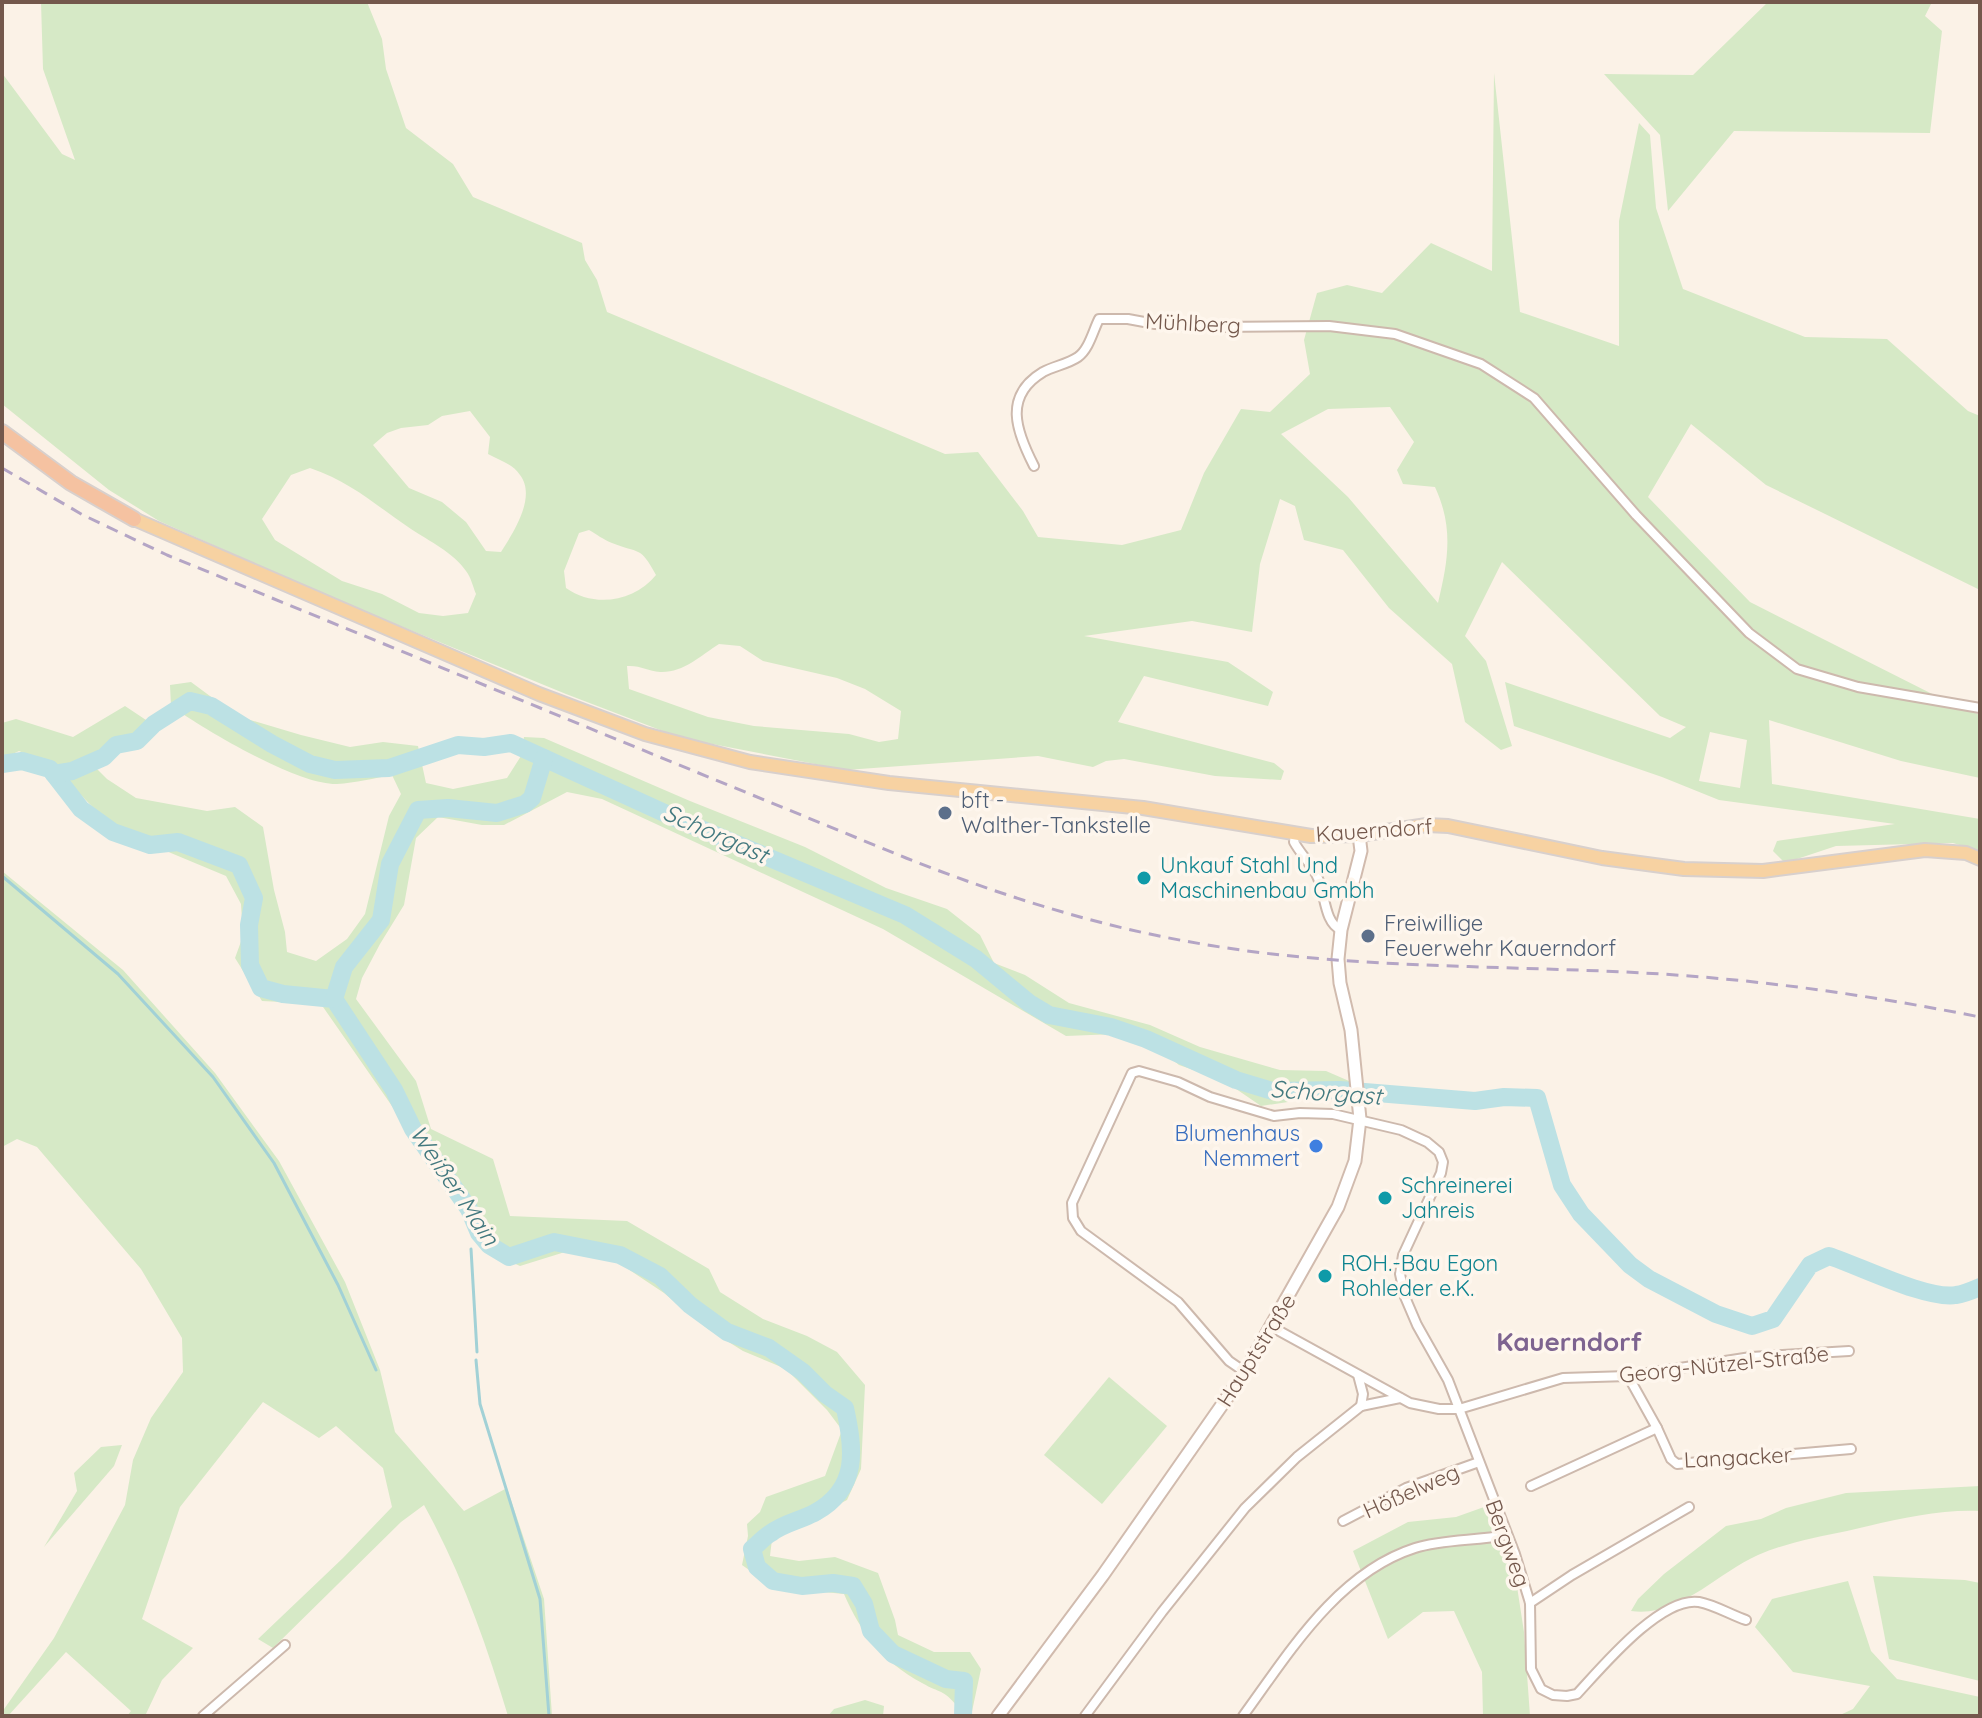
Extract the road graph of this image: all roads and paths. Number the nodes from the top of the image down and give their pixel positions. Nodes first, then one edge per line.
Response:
1 (2, 432) edge
2 (1034, 466) dead end
3 (134, 519) joint
4 (1980, 708) edge
5 (1295, 834) junction
6 (1359, 835) junction
7 (1980, 859) edge
8 (1341, 930) junction
9 (1360, 1119) junction
10 (1272, 1327) junction
11 (1849, 1351) dead end
12 (1245, 1372) junction
13 (1358, 1375) junction
14 (1628, 1376) junction
15 (1401, 1398) junction
16 (1361, 1406) junction
17 (1459, 1409) junction
18 (1657, 1428) junction
19 (1851, 1449) dead end
20 (1479, 1462) junction
21 (1531, 1486) dead end
22 (1689, 1507) dead end
23 (1343, 1521) dead end
24 (1506, 1535) junction
25 (1530, 1603) junction
26 (1746, 1620) dead end
27 (285, 1645) dead end
28 (203, 1716) edge
29 (998, 1716) edge
30 (1085, 1716) edge
31 (1243, 1716) edge

1 - 3 highway
2 - 4 street, Mühlberg
3 - 5 main road, Kauerndorf
5 - 6 main road, Kauerndorf
5 - 8 street, Hauptstraße
6 - 7 main road, Kauerndorf
6 - 8 main road, Hauptstraße
8 - 9 main road, Hauptstraße
9 - 10 main road, Hauptstraße
9 - 12 street
9 - 17 street, Bergweg
10 - 12 main road, Hauptstraße
10 - 13 street
11 - 14 street, Georg-Nützel-Straße
12 - 29 main road, Hauptstraße
13 - 15 street
13 - 16 street
14 - 17 street, Georg-Nützel-Straße
14 - 18 street, Langacker
15 - 16 street
15 - 17 street
16 - 30 street
17 - 20 street, Bergweg
18 - 19 street, Langacker
18 - 21 street
20 - 23 street, Hößelweg
20 - 24 street, Bergweg
22 - 25 street
24 - 25 street, Bergweg
24 - 31 street
25 - 26 street, Bergweg
27 - 28 street

